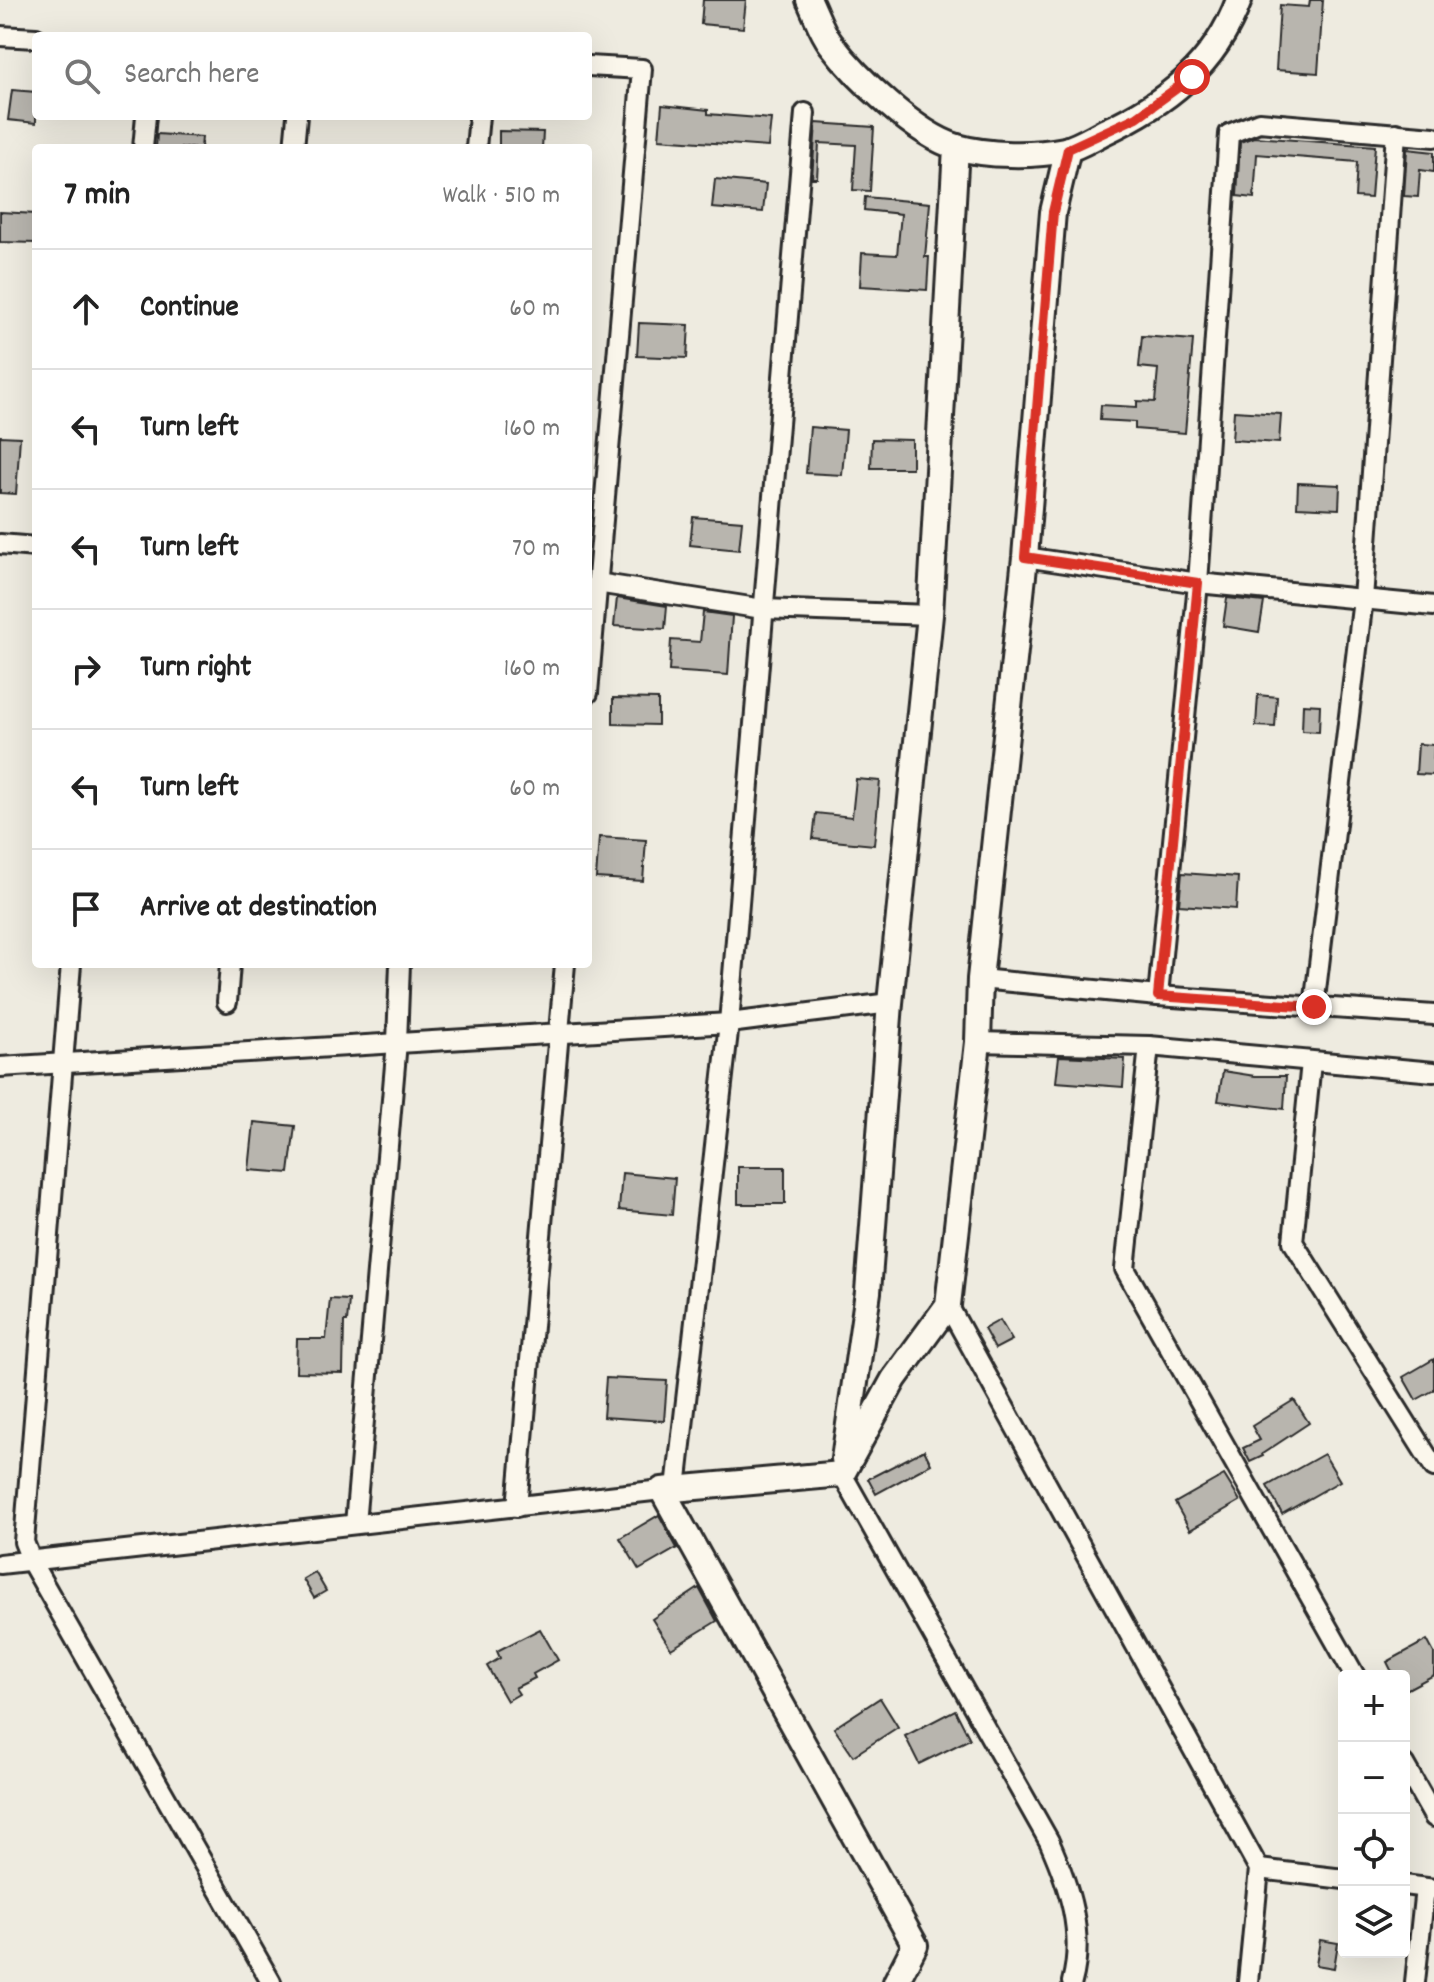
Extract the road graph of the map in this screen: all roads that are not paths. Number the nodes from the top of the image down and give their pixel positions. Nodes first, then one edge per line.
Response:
1 (809, 0) edge
2 (1239, 0) edge
3 (0, 36) edge
4 (32, 38) edge
5 (592, 66) edge
6 (805, 113) dead end
7 (146, 120) edge
8 (297, 120) edge
9 (479, 120) edge
10 (1396, 133) junction
11 (1434, 137) edge
12 (143, 144) edge
13 (294, 144) edge
14 (476, 144) edge
15 (956, 147) junction
16 (1068, 149) junction
17 (596, 494) edge
18 (0, 544) edge
19 (32, 547) edge
20 (1025, 557) junction
21 (597, 583) junction
22 (1198, 583) junction
23 (1363, 599) junction
24 (1434, 606) edge
25 (763, 609) junction
26 (930, 615) junction
27 (592, 644) edge
28 (71, 968) edge
29 (230, 968) edge
30 (400, 968) edge
31 (565, 968) edge
32 (980, 979) junction
33 (1158, 996) junction
34 (227, 1002) dead end
35 (890, 1003) junction
36 (1314, 1007) junction
37 (1434, 1015) edge
38 (729, 1023) junction
39 (559, 1032) junction
40 (397, 1042) junction
41 (978, 1042) junction
42 (1149, 1046) junction
43 (1311, 1062) junction
44 (64, 1063) junction
45 (0, 1067) edge
46 (1434, 1072) edge
47 (948, 1305) junction
48 (1434, 1467) edge
49 (842, 1474) junction
50 (669, 1489) junction
51 (517, 1507) junction
52 (355, 1524) junction
53 (31, 1561) junction
54 (0, 1564) edge
55 (1352, 1670) edge
56 (1410, 1775) edge
57 (1434, 1817) edge
58 (1259, 1869) junction
59 (1338, 1878) edge
60 (1429, 1888) edge
61 (271, 1982) edge
62 (896, 1982) edge
63 (1072, 1982) edge
64 (1248, 1982) edge
65 (1415, 1982) edge

1 - 15 street
2 - 16 street
3 - 4 street
5 - 17 street
6 - 25 street
7 - 12 street
8 - 13 street
9 - 14 street
10 - 11 street
10 - 22 street
10 - 23 street
15 - 16 street
15 - 26 street
16 - 20 street
17 - 21 street
18 - 19 street
20 - 22 street
20 - 32 street
21 - 25 street
21 - 27 street
22 - 23 street
22 - 33 street
23 - 24 street
23 - 36 street
25 - 26 street
25 - 38 street
26 - 35 street
28 - 44 street
29 - 34 street
30 - 40 street
31 - 39 street
32 - 33 street
32 - 41 street
33 - 36 street
35 - 38 street
35 - 49 street
36 - 37 street
38 - 39 street
38 - 50 street
39 - 40 street
39 - 51 street
40 - 44 street
40 - 52 street
41 - 42 street
41 - 47 street
42 - 43 street
42 - 55 street
43 - 46 street
43 - 48 street
44 - 45 street
44 - 53 street
47 - 49 street
47 - 58 street
49 - 50 street
49 - 63 street
50 - 51 street
50 - 62 street
51 - 52 street
52 - 53 street
53 - 54 street
53 - 61 street
56 - 57 street
58 - 59 street
58 - 64 street
60 - 65 street

